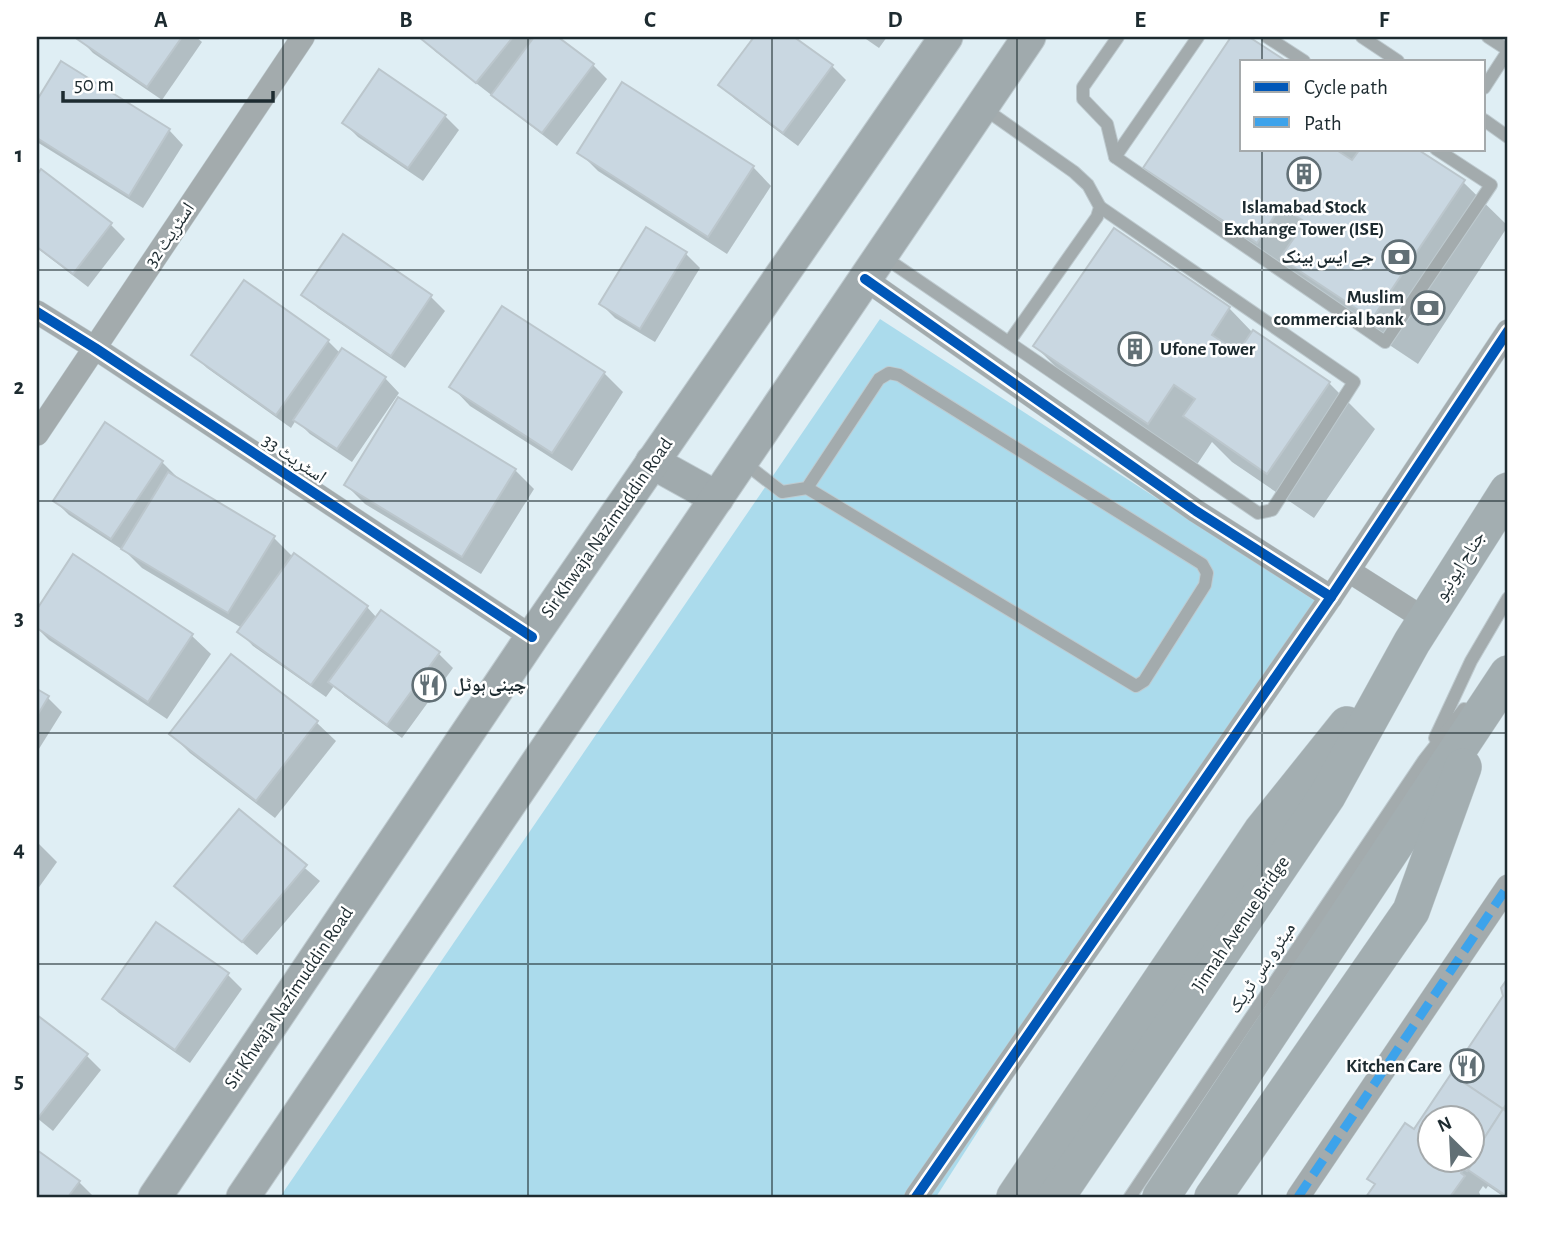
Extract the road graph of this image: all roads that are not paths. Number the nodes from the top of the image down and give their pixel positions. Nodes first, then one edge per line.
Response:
1 (303, 37) edge
2 (946, 37) edge
3 (1029, 37) edge
4 (1118, 37) edge
5 (1198, 37) edge
6 (1267, 37) edge
7 (1362, 37) edge
8 (1488, 37) edge
9 (1508, 51) edge
10 (1302, 60) edge
11 (1396, 60) edge
12 (1486, 85) edge
13 (982, 107) junction
14 (1486, 121) edge
15 (1508, 137) edge
16 (1438, 150) edge
17 (1115, 157) junction
18 (1100, 207) junction
19 (873, 267) junction
20 (37, 312) edge
21 (1508, 331) edge
22 (1009, 342) junction
23 (95, 348) junction
24 (37, 434) edge
25 (741, 461) junction
26 (652, 462) junction
27 (807, 488) junction
28 (1508, 491) edge
29 (717, 498) junction
30 (1349, 571) junction
31 (1331, 597) junction
32 (1508, 598) edge
33 (1419, 631) junction
34 (532, 637) junction
35 (1500, 671) edge
36 (1479, 703) junction
37 (1424, 760) junction
38 (1508, 886) edge
39 (155, 1197) edge
40 (243, 1197) edge
41 (916, 1197) edge
42 (1015, 1197) edge
43 (1056, 1197) edge
44 (1130, 1197) edge
45 (1161, 1197) edge
46 (1213, 1197) edge
47 (1298, 1197) edge

1 - 23 street, اسٹریٹ 32
2 - 26 main road, Sir Khwaja Nazimuddin Road
3 - 13 main road
4 - 17 lane
5 - 17 lane
6 - 10 lane
7 - 11 lane
8 - 9 lane
9 - 12 lane
13 - 18 lane
13 - 19 main road
14 - 15 lane
16 - 17 lane
18 - 22 lane
18 - 22 lane
19 - 22 lane
19 - 25 main road
19 - 31 street
20 - 23 street, اسٹریٹ 33
21 - 30 street
23 - 24 street, اسٹریٹ 32
23 - 34 street, اسٹریٹ 33
25 - 27 lane
25 - 29 main road
26 - 29 main road
26 - 34 main road, Sir Khwaja Nazimuddin Road
27 - 27 lane
28 - 33 main road, جناح ایونیو
29 - 40 main road
30 - 31 street
30 - 33 street
31 - 41 street
32 - 37 lane, میٹرو بس ٹریک
33 - 42 main road
33 - 43 main road, Jinnah Avenue Bridge
34 - 39 main road, Sir Khwaja Nazimuddin Road
35 - 36 main road
36 - 37 lane, میٹرو بس ٹریک
36 - 45 main road
36 - 46 main road
37 - 44 lane, میٹرو بس ٹریک
38 - 47 street

